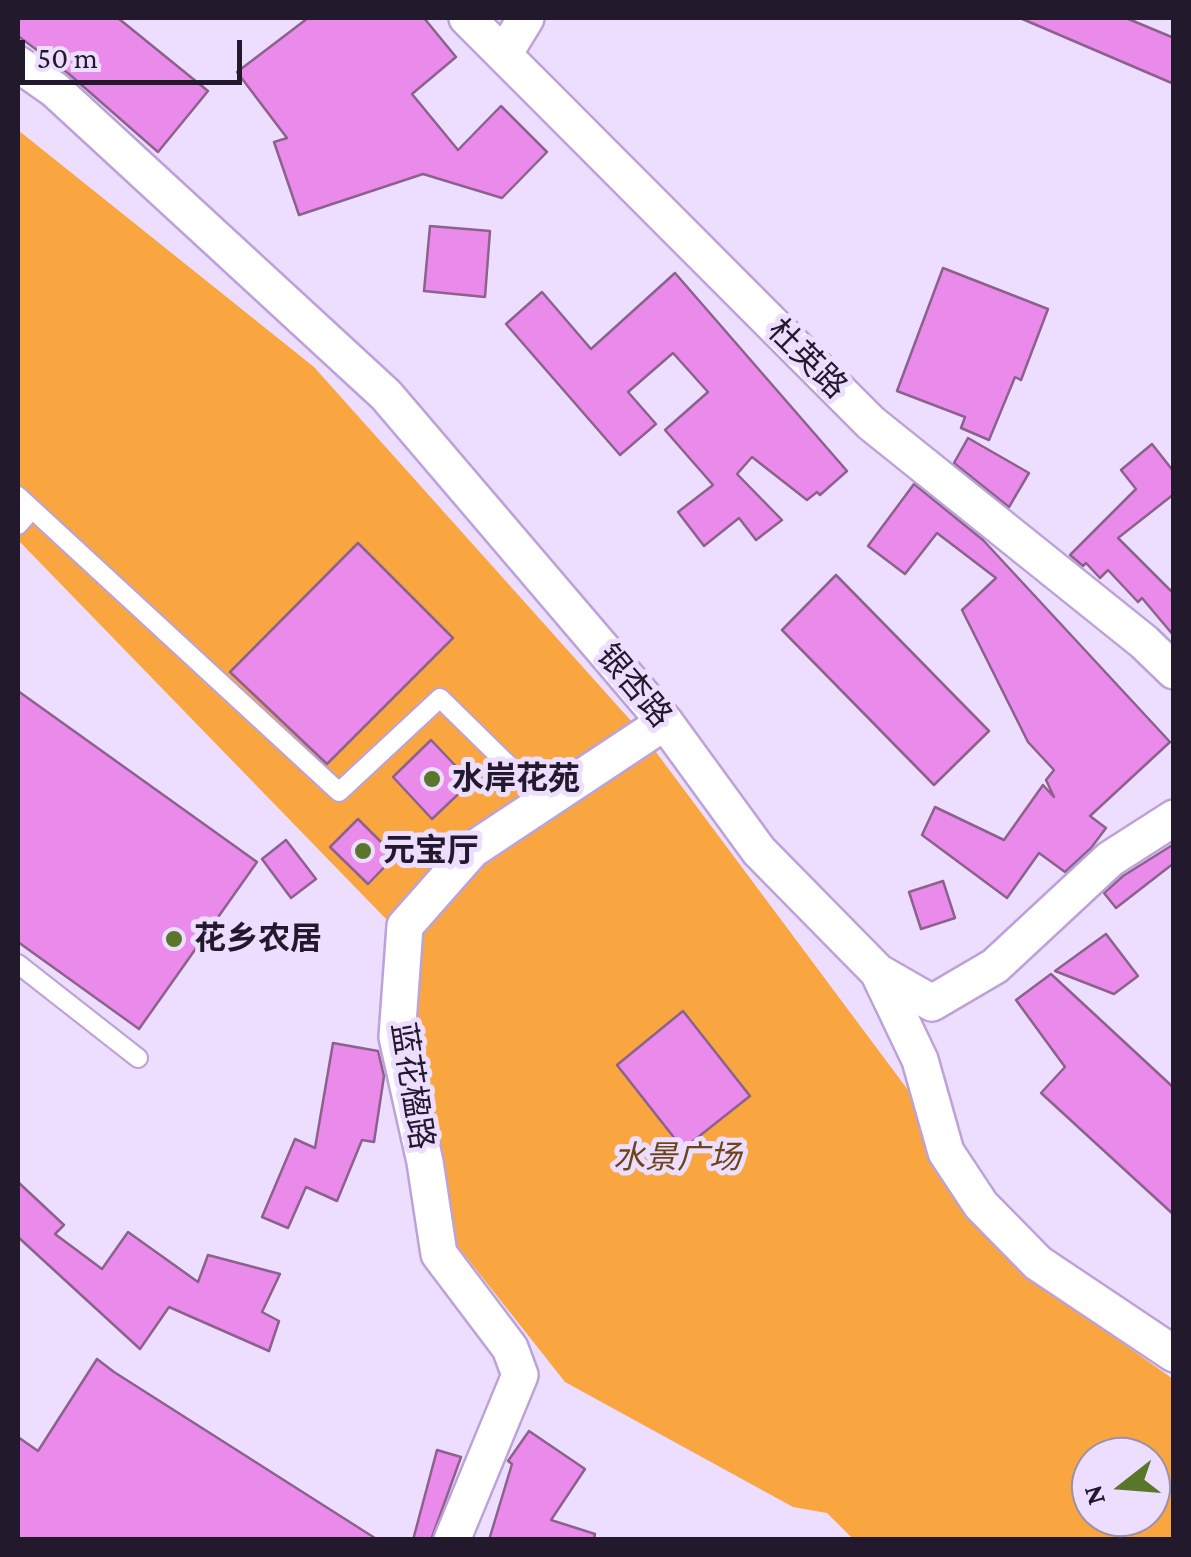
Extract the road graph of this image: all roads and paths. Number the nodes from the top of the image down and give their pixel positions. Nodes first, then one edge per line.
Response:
1 (467, 18) edge
2 (526, 18) edge
3 (504, 54) junction
4 (18, 64) edge
5 (24, 502) edge
6 (18, 525) edge
7 (1174, 671) edge
8 (666, 722) junction
9 (545, 801) junction
10 (1174, 818) edge
11 (18, 964) edge
12 (878, 972) junction
13 (138, 1058) dead end
14 (1174, 1354) edge
15 (452, 1540) edge

1 - 3 street, 杜英路
2 - 3 street
3 - 7 street, 杜英路
4 - 8 street, 银杏路
5 - 6 lane
5 - 9 lane
8 - 9 street, 蓝花楹路
8 - 12 street, 银杏路
9 - 15 street, 蓝花楹路
10 - 12 street
11 - 13 lane
12 - 14 street, 银杏路

